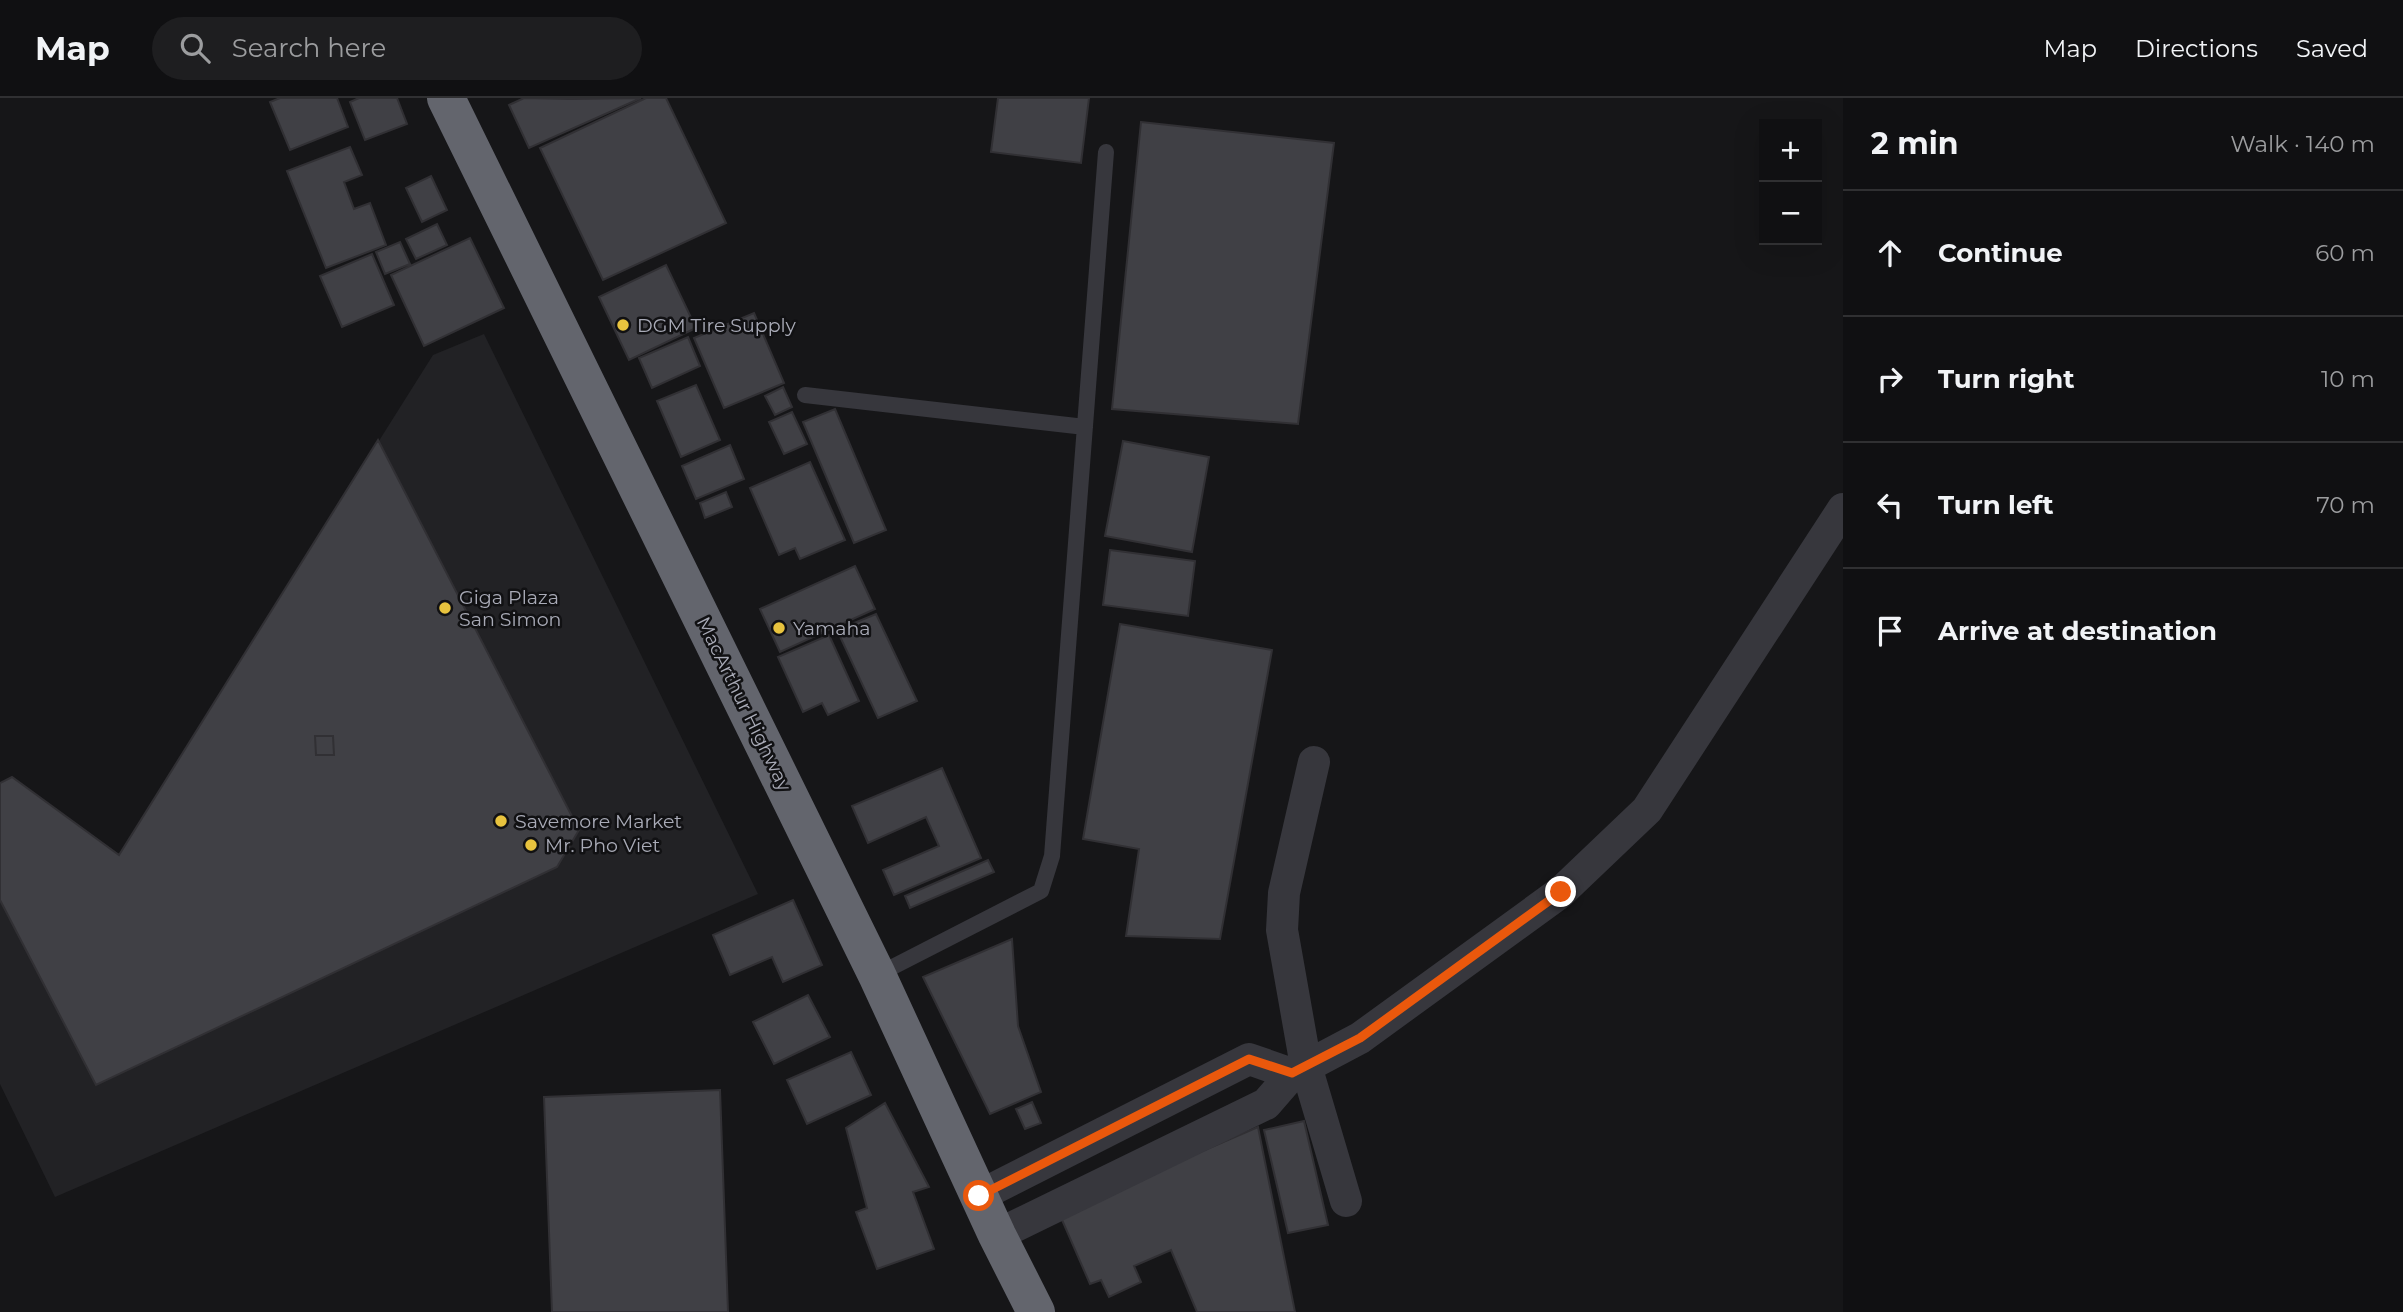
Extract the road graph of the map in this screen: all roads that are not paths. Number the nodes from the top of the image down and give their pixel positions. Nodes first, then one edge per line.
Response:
1 (446, 98) edge
2 (1106, 152) dead end
3 (805, 395) dead end
4 (1085, 427) junction
5 (1843, 509) edge
6 (1314, 762) dead end
7 (877, 975) junction
8 (1299, 1070) junction
9 (1172, 1098) junction
10 (1102, 1133) junction
11 (1190, 1141) junction
12 (1124, 1173) junction
13 (979, 1196) junction
14 (1346, 1201) dead end
15 (996, 1235) junction
16 (1036, 1312) edge

1 - 7 highway, MacArthur Highway
2 - 4 lane
3 - 4 lane
4 - 7 lane
5 - 8 street
6 - 8 street
7 - 13 highway, MacArthur Highway
8 - 9 street
8 - 11 street
8 - 14 street
9 - 10 street
9 - 11 street
10 - 12 street
10 - 13 street
11 - 12 street
12 - 15 street
13 - 15 highway, MacArthur Highway
15 - 16 highway, MacArthur Highway

